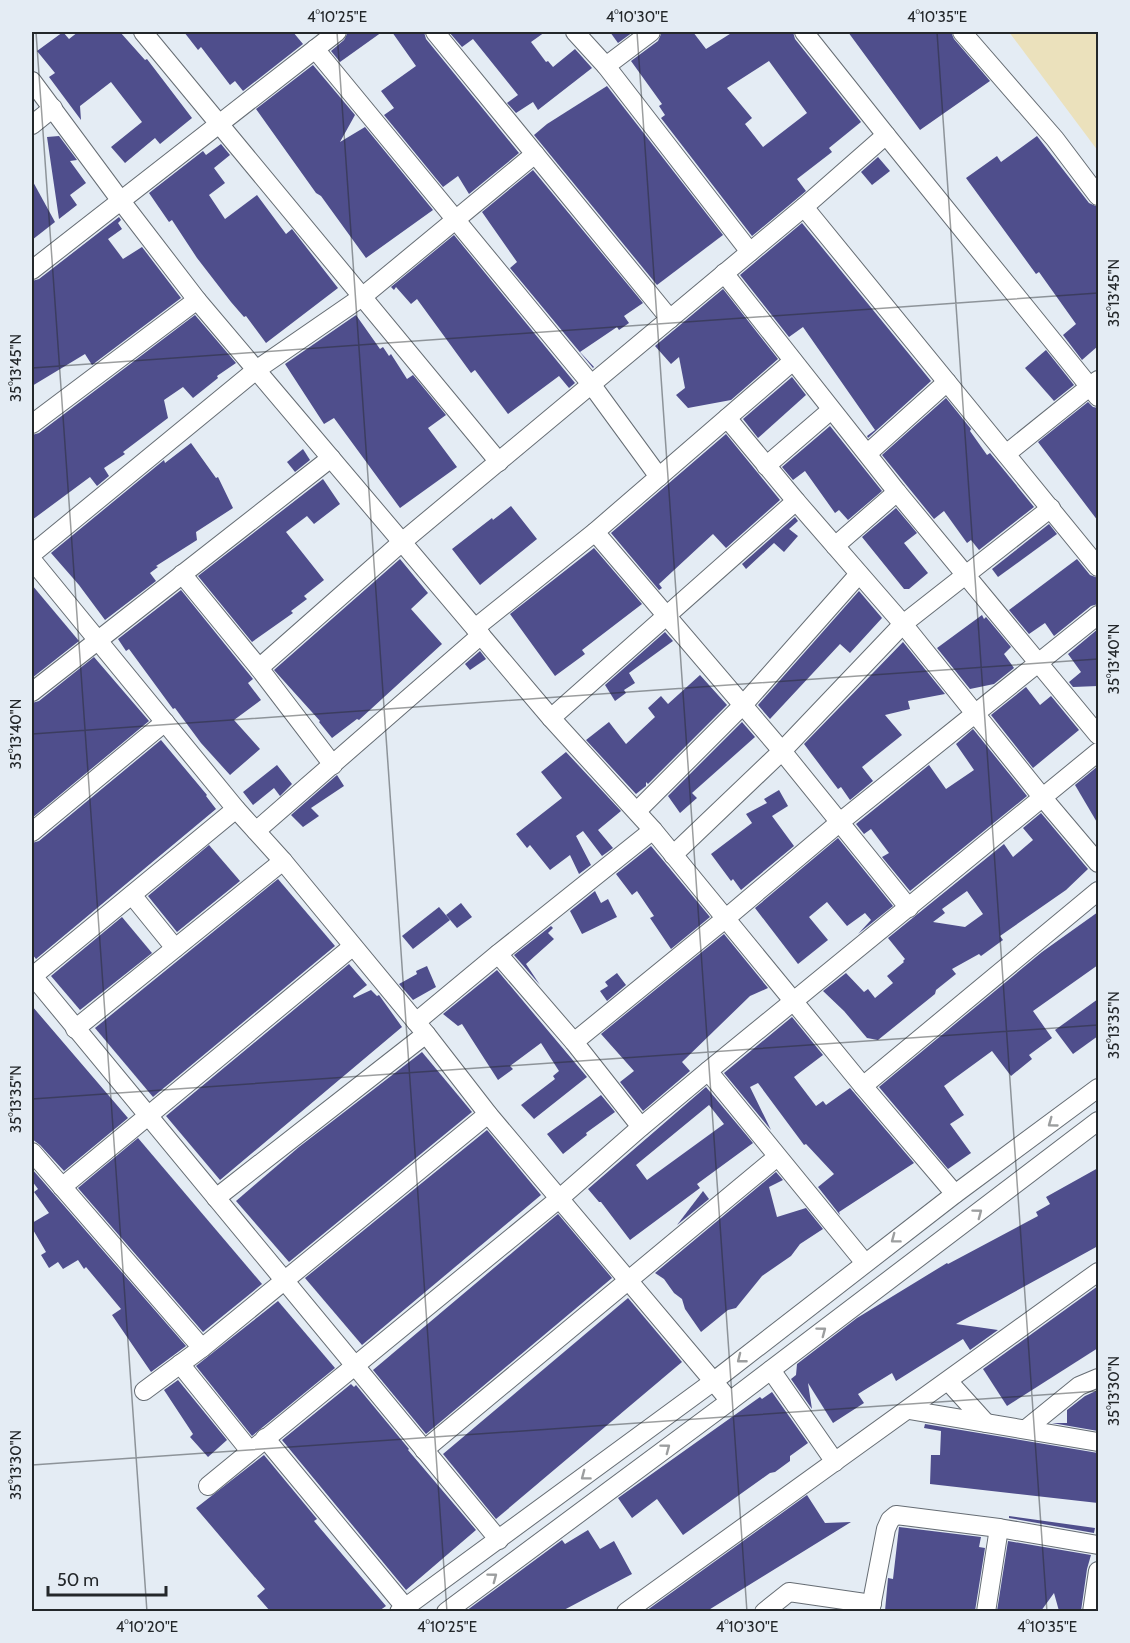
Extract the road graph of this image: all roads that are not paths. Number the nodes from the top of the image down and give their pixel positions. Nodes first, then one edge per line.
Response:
1 (338, 32) edge
2 (435, 32) edge
3 (575, 32) edge
4 (651, 32) edge
5 (804, 32) edge
6 (962, 32) edge
7 (150, 34) edge
8 (315, 49) junction
9 (606, 66) junction
10 (32, 81) edge
11 (53, 108) junction
12 (219, 124) junction
13 (32, 125) edge
14 (886, 135) junction
15 (535, 154) junction
16 (1098, 196) edge
17 (121, 201) junction
18 (804, 207) junction
19 (456, 220) junction
20 (750, 252) junction
21 (32, 270) edge
22 (724, 273) junction
23 (362, 297) junction
24 (198, 300) junction
25 (670, 319) junction
26 (793, 361) junction
27 (256, 370) junction
28 (947, 382) junction
29 (591, 384) junction
30 (1096, 388) edge
31 (831, 410) junction
32 (727, 418) junction
33 (32, 424) edge
34 (868, 453) junction
35 (1006, 454) junction
36 (331, 458) junction
37 (499, 462) junction
38 (766, 466) junction
39 (659, 477) junction
40 (897, 492) junction
41 (796, 501) junction
42 (1051, 508) junction
43 (595, 532) junction
44 (402, 542) junction
45 (835, 546) junction
46 (32, 554) edge
47 (32, 560) edge
48 (1098, 567) edge
49 (182, 574) junction
50 (859, 574) junction
51 (966, 575) junction
52 (666, 614) junction
53 (1098, 615) edge
54 (903, 624) junction
55 (478, 631) junction
56 (98, 640) junction
57 (1039, 663) junction
58 (259, 668) junction
59 (32, 692) edge
60 (743, 705) junction
61 (975, 713) junction
62 (551, 718) junction
63 (165, 722) junction
64 (1098, 735) edge
65 (782, 751) junction
66 (1098, 752) edge
67 (333, 765) junction
68 (1043, 798) junction
69 (236, 809) junction
70 (636, 811) junction
71 (840, 822) junction
72 (652, 830) junction
73 (256, 831) junction
74 (32, 832) edge
75 (673, 855) junction
76 (283, 861) junction
77 (1098, 863) edge
78 (1098, 891) edge
79 (132, 895) junction
80 (909, 908) junction
81 (725, 919) junction
82 (352, 947) junction
83 (175, 948) junction
84 (498, 954) junction
85 (32, 975) edge
86 (794, 1002) junction
87 (421, 1028) junction
88 (75, 1029) junction
89 (574, 1042) junction
90 (708, 1071) junction
91 (862, 1086) junction
92 (1098, 1088) edge
93 (1074, 1107) junction
94 (488, 1114) junction
95 (147, 1115) junction
96 (641, 1127) junction
97 (1095, 1130) edge
98 (32, 1152) edge
99 (777, 1156) junction
100 (62, 1187) junction
101 (955, 1194) junction
102 (216, 1198) junction
103 (560, 1198) junction
104 (865, 1263) junction
105 (1098, 1272) edge
106 (630, 1281) junction
107 (284, 1282) junction
108 (202, 1348) junction
109 (180, 1364) junction
110 (354, 1366) junction
111 (771, 1370) junction
112 (1098, 1378) edge
113 (714, 1381) junction
114 (948, 1381) junction
115 (144, 1391) dead end
116 (730, 1401) junction
117 (909, 1410) junction
118 (986, 1423) junction
119 (1026, 1430) junction
120 (265, 1438) junction
121 (1098, 1442) edge
122 (424, 1450) junction
123 (250, 1451) junction
124 (835, 1462) junction
125 (208, 1486) dead end
126 (999, 1528) junction
127 (499, 1540) junction
128 (1098, 1545) edge
129 (1098, 1570) edge
130 (789, 1592) junction
131 (871, 1607) edge
132 (402, 1609) edge
133 (446, 1611) edge
134 (626, 1611) edge
135 (764, 1611) edge
136 (786, 1611) edge
137 (986, 1611) edge
138 (1092, 1611) edge

1 - 8 street
2 - 15 street
3 - 9 street
4 - 9 street
5 - 14 street
6 - 16 street
7 - 12 street
8 - 12 street
8 - 19 street
9 - 20 street
10 - 11 street
11 - 13 street
11 - 17 street
12 - 17 street
12 - 23 street
14 - 18 street
14 - 30 street
15 - 19 street
15 - 25 street
17 - 21 street
17 - 24 street
18 - 20 street
18 - 28 street
19 - 23 street
19 - 29 street
20 - 22 street
22 - 25 street
22 - 26 street
23 - 27 street
23 - 37 street
24 - 27 street
24 - 33 street
25 - 29 street
26 - 31 street
26 - 32 street
27 - 36 street
27 - 46 street
28 - 34 street
28 - 35 street
29 - 37 street
29 - 39 street
30 - 35 street
31 - 34 street
31 - 38 street
32 - 38 street
32 - 39 street
34 - 40 street
35 - 42 street
36 - 44 street
36 - 49 street
37 - 44 street
38 - 41 street
39 - 43 street
40 - 45 street
40 - 51 street
41 - 45 street
41 - 52 street
42 - 48 street
42 - 51 street
43 - 52 street
43 - 55 street
44 - 55 street
44 - 58 street
45 - 50 street
47 - 56 street
49 - 56 street
49 - 58 street
50 - 54 street
50 - 60 street
51 - 54 street
51 - 57 street
52 - 60 street
52 - 62 street
53 - 57 street
54 - 61 street
54 - 65 street
55 - 62 street
55 - 67 street
56 - 59 street
56 - 63 street
57 - 61 street
57 - 64 street
58 - 67 street
60 - 65 street
60 - 70 street
61 - 68 street
61 - 71 street
62 - 70 street
63 - 69 street
63 - 74 street
65 - 71 street
65 - 75 street
66 - 68 street
67 - 73 street
68 - 77 street
68 - 80 street
69 - 73 street
69 - 79 street
70 - 72 street
71 - 80 street
71 - 81 street
72 - 75 street
72 - 84 street
73 - 76 street
75 - 81 street
76 - 82 street
76 - 83 street
78 - 91 street
79 - 83 street
79 - 85 street
80 - 86 street
81 - 86 street
81 - 89 street
82 - 87 street
82 - 95 street
83 - 88 street
84 - 87 street
84 - 89 street
85 - 88 street
86 - 90 street
86 - 91 street
87 - 94 street
87 - 102 street
88 - 95 street
89 - 96 street
90 - 96 street
90 - 99 street
91 - 101 street
92 - 93 street
93 - 97 street
93 -> 101 street
94 - 103 street
94 - 107 street
95 - 100 street
95 - 102 street
96 - 103 street
111 -> 97 street
98 - 100 street
99 - 104 street
99 - 106 street
100 - 108 street
101 -> 104 street
102 - 107 street
103 - 106 street
103 - 110 street
104 -> 113 street
105 - 114 street
106 - 113 street
106 - 122 street
107 - 108 street
107 - 110 street
108 - 109 street
109 - 115 street
109 - 123 street
110 - 120 street
110 - 122 street
111 - 116 street
111 - 124 street
112 - 119 street
113 - 116 street
113 -> 127 street
114 - 117 street
114 - 118 street
133 -> 116 street
117 - 118 street
117 - 124 street
118 - 119 street
119 - 121 street
120 - 123 street
120 - 132 street
122 - 127 street
123 - 125 street
124 - 134 street
126 - 128 street
126 - 131 street
126 - 137 street
127 - 132 street
129 - 138 street
130 - 131 street
130 - 135 street
130 - 136 street

